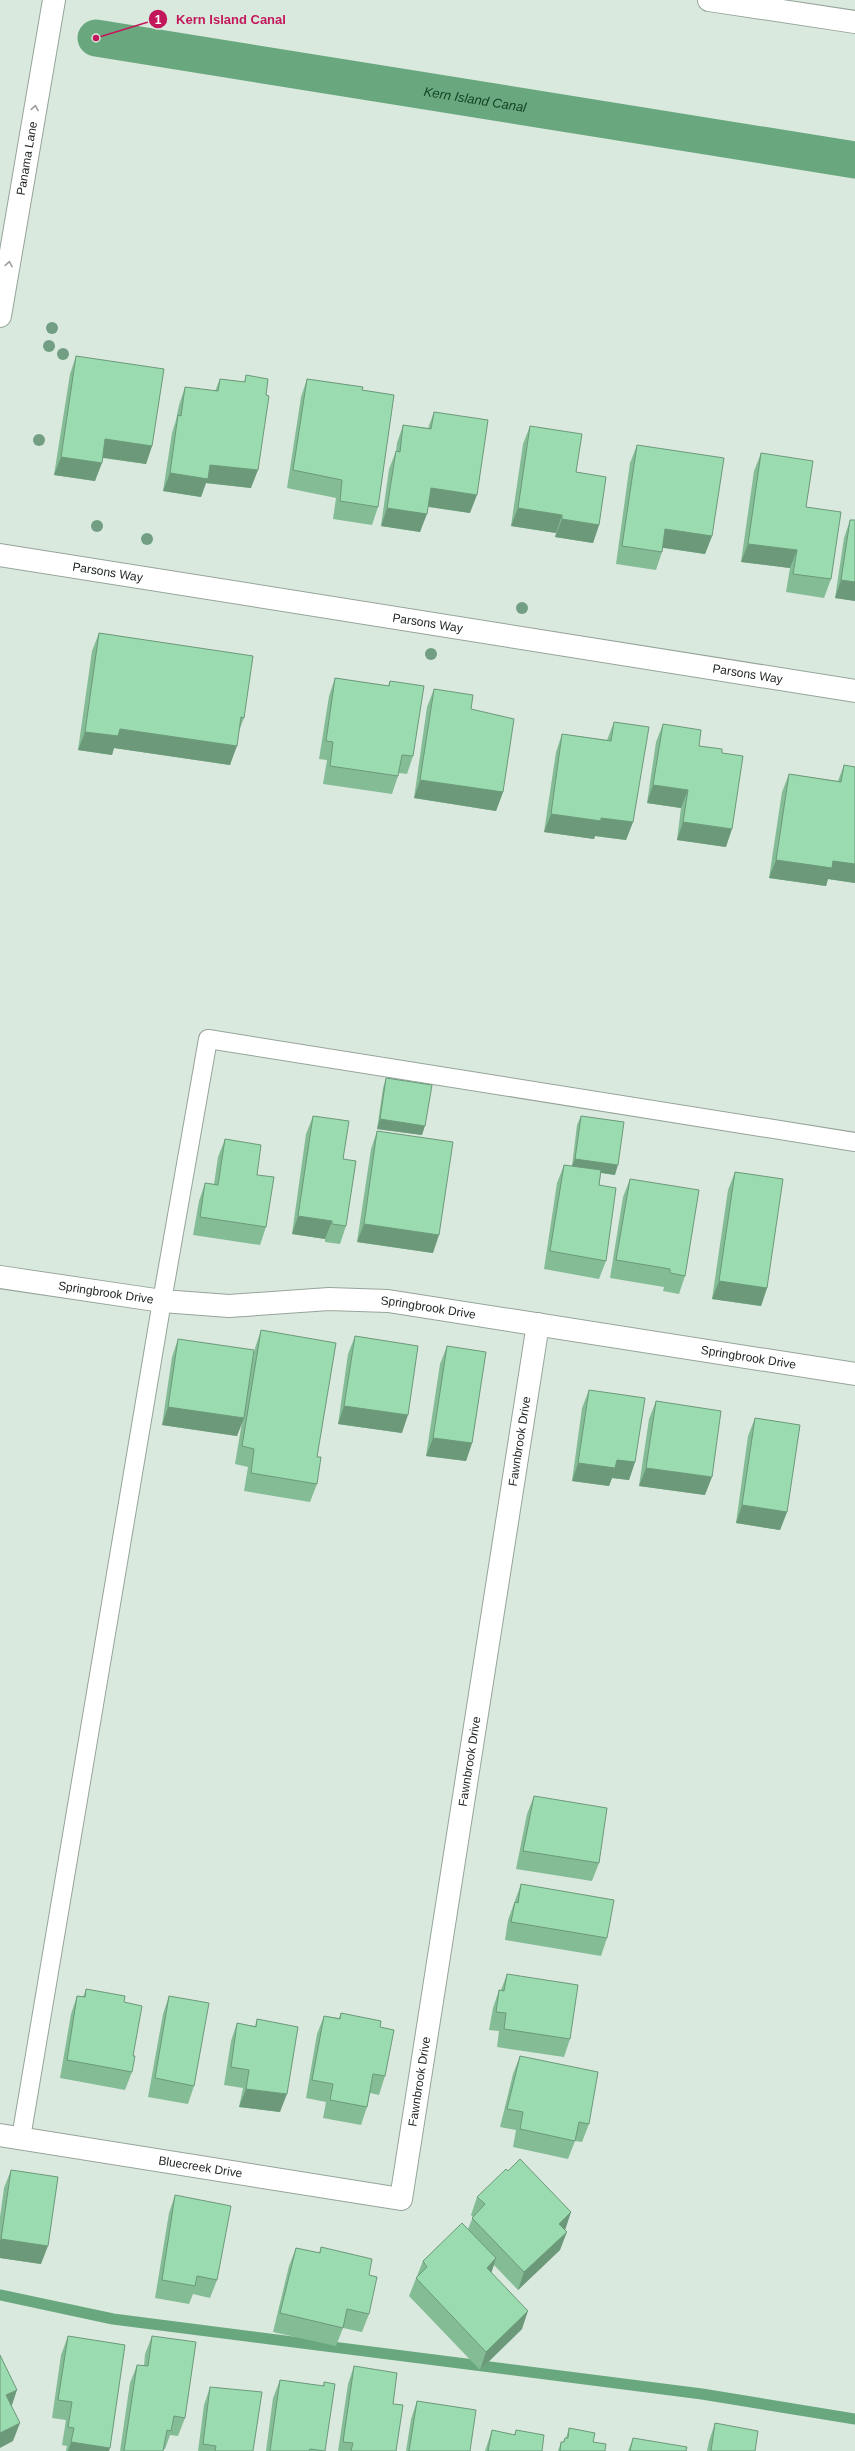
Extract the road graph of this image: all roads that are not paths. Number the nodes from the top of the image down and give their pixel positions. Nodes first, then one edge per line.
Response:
1 (54, 0) edge
2 (709, 0) edge
3 (855, 22) edge
4 (0, 316) edge
5 (0, 555) edge
6 (855, 691) edge
7 (855, 1142) edge
8 (0, 1277) edge
9 (162, 1301) junction
10 (538, 1324) junction
11 (855, 1374) edge
12 (0, 2135) edge
13 (21, 2138) junction
14 (401, 2199) joint

4 -> 1 street, Panama Lane
2 - 3 street
5 - 6 street, Parsons Way
7 - 9 lane
8 - 9 street, Springbrook Drive
9 - 10 street, Springbrook Drive
9 - 13 lane
10 - 11 street, Springbrook Drive
10 - 14 street, Fawnbrook Drive
12 - 13 street, Bluecreek Drive
13 - 14 street, Bluecreek Drive

